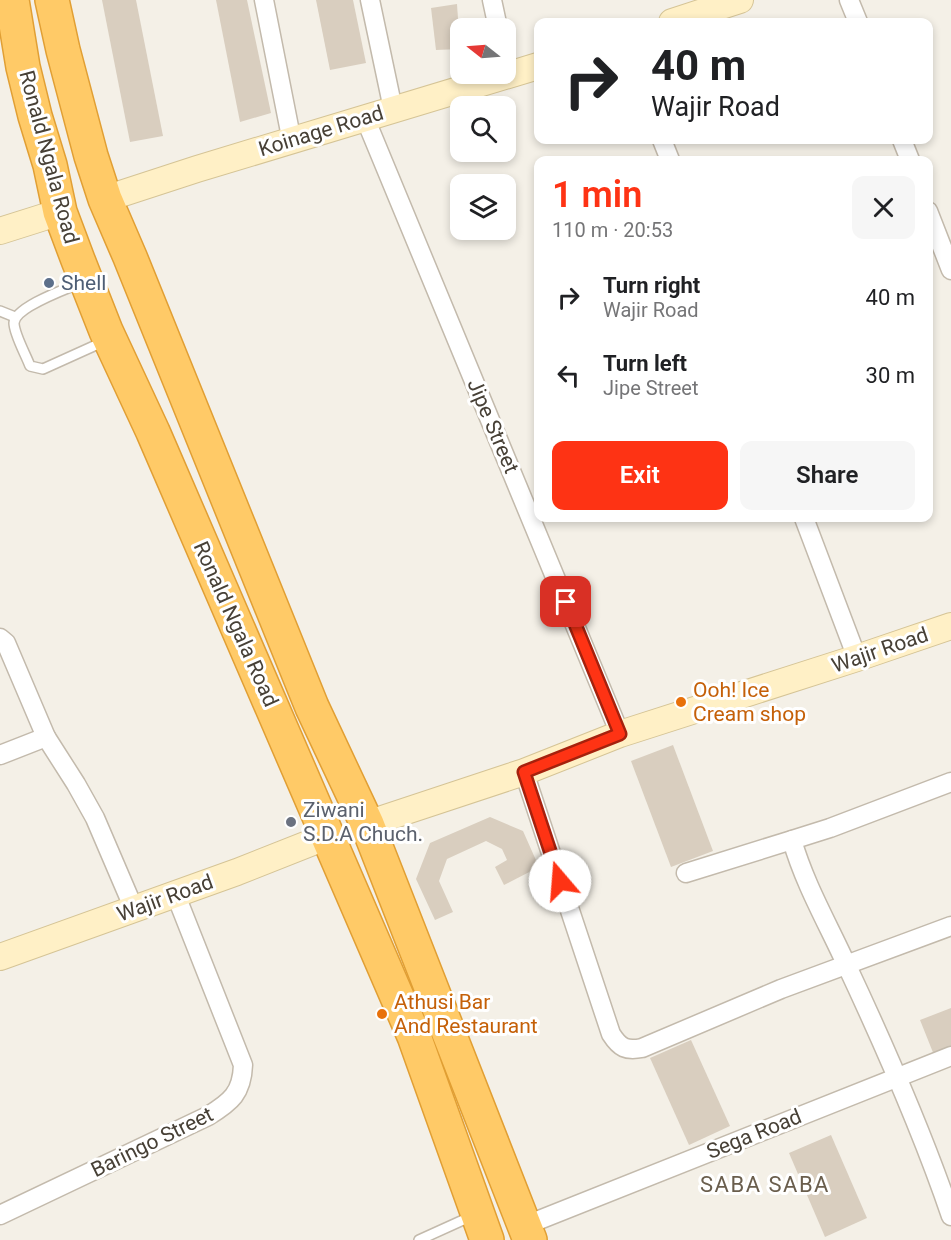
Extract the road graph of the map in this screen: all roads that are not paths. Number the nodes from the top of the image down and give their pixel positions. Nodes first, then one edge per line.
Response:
1 (12, 0) edge
2 (52, 0) edge
3 (264, 0) edge
4 (370, 0) edge
5 (492, 0) edge
6 (740, 0) edge
7 (849, 0) edge
8 (496, 18) edge
9 (683, 18) edge
10 (856, 18) edge
11 (534, 66) edge
12 (516, 68) edge
13 (464, 84) edge
14 (393, 109) junction
15 (365, 118) junction
16 (292, 142) junction
17 (105, 199) junction
18 (60, 212) junction
19 (933, 224) edge
20 (0, 231) edge
21 (951, 270) edge
22 (86, 280) junction
23 (0, 311) edge
24 (15, 317) junction
25 (110, 339) junction
26 (806, 522) edge
27 (951, 626) edge
28 (0, 638) edge
29 (857, 658) junction
30 (620, 734) junction
31 (46, 738) junction
32 (0, 754) edge
33 (524, 772) junction
34 (951, 782) edge
35 (367, 824) junction
36 (328, 836) junction
37 (792, 840) junction
38 (686, 873) dead end
39 (175, 893) junction
40 (134, 909) junction
41 (951, 926) edge
42 (0, 957) edge
43 (847, 965) junction
44 (951, 1056) edge
45 (897, 1077) junction
46 (944, 1175) edge
47 (0, 1215) edge
48 (951, 1216) edge
49 (483, 1227) edge
50 (527, 1233) edge
51 (419, 1240) edge

1 - 18 highway, Ronald Ngala Road
2 - 17 highway, Ronald Ngala Road
3 - 16 street
4 - 14 street
5 - 8 street
6 - 9 street
7 - 10 street
11 - 12 street, Koinage Road
13 - 14 street, Koinage Road
14 - 15 street, Koinage Road
15 - 16 street, Koinage Road
15 - 30 street, Jipe Street
16 - 17 street, Koinage Road
17 - 35 highway, Ronald Ngala Road
18 - 20 street
18 - 22 highway, Ronald Ngala Road
19 - 21 street
22 - 24 lane
22 - 25 highway, Ronald Ngala Road
23 - 24 lane
24 - 25 lane
25 - 36 highway, Ronald Ngala Road
26 - 29 street
27 - 29 street, Wajir Road
28 - 31 street
29 - 30 street, Wajir Road
30 - 33 street, Wajir Road
31 - 32 street
31 - 40 street
33 - 35 street, Wajir Road
33 - 43 street
34 - 37 street
35 - 50 highway, Ronald Ngala Road
36 - 39 street, Wajir Road
36 - 49 highway, Ronald Ngala Road
37 - 38 street
37 - 43 street
39 - 40 street, Wajir Road
39 - 47 street, Baringo Street
40 - 42 street, Wajir Road
41 - 43 street
43 - 45 street
44 - 45 street, Sega Road
45 - 46 street
45 - 50 street, Sega Road
46 - 48 street
49 - 51 lane

